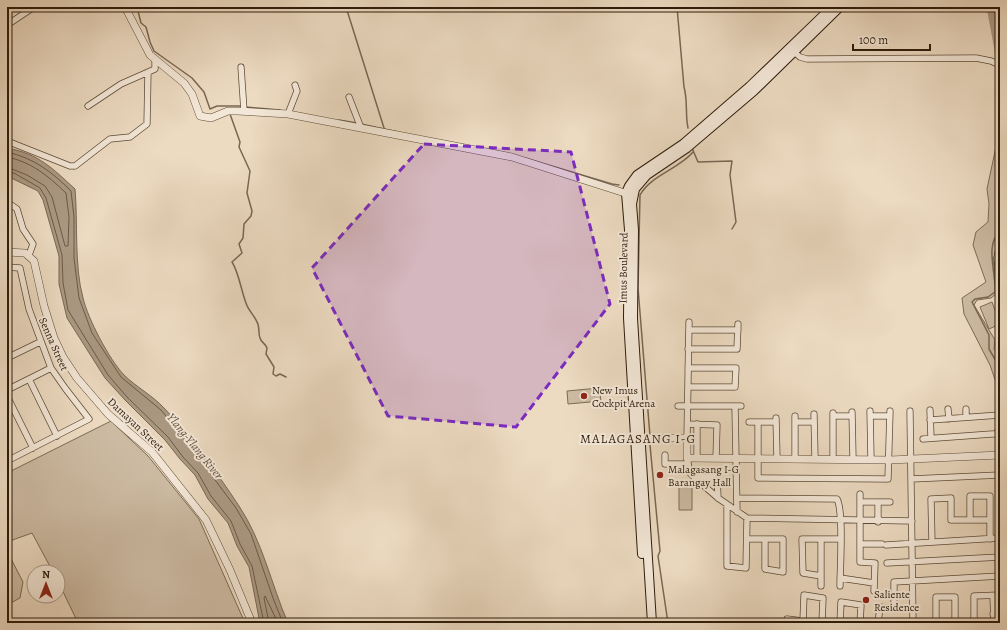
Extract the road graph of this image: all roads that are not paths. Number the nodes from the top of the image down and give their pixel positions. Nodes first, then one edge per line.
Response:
1 (34, 7) edge
2 (125, 7) edge
3 (832, 7) edge
4 (840, 7) edge
5 (7, 25) edge
6 (792, 50) junction
7 (155, 60) junction
8 (999, 65) edge
9 (241, 67) dead end
10 (148, 72) junction
11 (295, 84) dead end
12 (349, 97) dead end
13 (88, 106) dead end
14 (244, 111) junction
15 (288, 114) junction
16 (361, 128) junction
17 (7, 141) edge
18 (629, 195) junction
19 (7, 202) edge
20 (1000, 242) edge
21 (7, 252) edge
22 (29, 255) junction
23 (999, 258) edge
24 (7, 267) edge
25 (999, 276) edge
26 (1000, 285) edge
27 (689, 322) dead end
28 (689, 330) junction
29 (40, 342) junction
30 (688, 349) junction
31 (7, 358) edge
32 (51, 368) junction
33 (688, 368) junction
34 (29, 379) junction
35 (688, 387) junction
36 (7, 390) edge
37 (7, 396) edge
38 (678, 406) dead end
39 (688, 406) junction
40 (948, 409) dead end
41 (966, 409) dead end
42 (930, 410) dead end
43 (910, 411) dead end
44 (814, 414) dead end
45 (1000, 415) edge
46 (795, 416) dead end
47 (949, 418) junction
48 (966, 418) junction
49 (930, 420) junction
50 (749, 422) dead end
51 (758, 422) junction
52 (795, 422) junction
53 (814, 422) junction
54 (688, 424) junction
55 (697, 424) junction
56 (1000, 426) edge
57 (57, 436) junction
58 (639, 438) junction
59 (687, 438) junction
60 (931, 438) junction
61 (923, 439) dead end
62 (33, 448) junction
63 (665, 455) dead end
64 (1000, 455) edge
65 (697, 458) junction
66 (716, 458) junction
67 (736, 458) junction
68 (757, 458) junction
69 (8, 459) edge
70 (777, 459) junction
71 (795, 459) junction
72 (815, 459) junction
73 (833, 459) junction
74 (853, 459) junction
75 (871, 459) junction
76 (890, 460) junction
77 (911, 460) junction
78 (687, 461) junction
79 (1000, 475) edge
80 (694, 477) junction
81 (911, 479) junction
82 (860, 494) dead end
83 (718, 498) junction
84 (737, 498) junction
85 (860, 502) junction
86 (878, 502) junction
87 (890, 502) dead end
88 (727, 505) junction
89 (738, 512) junction
90 (747, 518) junction
91 (840, 519) junction
92 (860, 520) junction
93 (970, 520) junction
94 (990, 520) junction
95 (912, 521) junction
96 (878, 522) junction
97 (1000, 538) edge
98 (746, 539) junction
99 (765, 539) junction
100 (821, 539) junction
101 (840, 539) junction
102 (990, 539) junction
103 (912, 542) junction
104 (932, 542) junction
105 (860, 544) junction
106 (1000, 557) edge
107 (912, 561) junction
108 (887, 563) dead end
109 (821, 576) junction
110 (1000, 576) edge
111 (840, 578) junction
112 (912, 581) junction
113 (874, 583) junction
114 (821, 586) dead end
115 (840, 586) dead end
116 (874, 591) dead end
117 (1000, 595) edge
118 (993, 596) junction
119 (993, 614) junction
120 (1000, 614) edge
121 (787, 620) dead end
122 (803, 621) junction
123 (252, 623) edge
124 (647, 623) edge
125 (652, 623) edge
126 (819, 623) edge
127 (822, 623) edge
128 (840, 623) edge
129 (860, 623) edge
130 (878, 623) edge
131 (913, 623) edge
132 (936, 623) edge
133 (955, 623) edge
134 (974, 623) edge
135 (994, 623) edge

1 - 5 street
2 - 7 street
3 - 6 main road
4 - 6 main road
6 - 8 street
6 - 18 main road
7 - 10 street
7 - 14 street
9 - 14 street
10 - 13 street
10 - 17 street
11 - 15 street
12 - 16 street
14 - 15 street
15 - 16 street
16 - 18 street
18 - 58 main road, Imus Boulevard
19 - 22 street
20 - 23 street
21 - 22 street
22 - 123 street, Damayan Street
23 - 25 street
24 - 29 street, Senna Street
25 - 26 street
27 - 28 street
28 - 30 street
28 - 30 street
29 - 31 street
29 - 32 street, Senna Street
30 - 33 street
32 - 34 street
32 - 57 street, Senna Street
33 - 35 street
33 - 35 street
34 - 36 street
34 - 57 street
35 - 39 street
37 - 62 street
38 - 39 street
39 - 54 street
39 - 67 street
40 - 47 street
41 - 48 street
42 - 49 street
43 - 77 street
44 - 53 street
45 - 48 street
46 - 52 street
47 - 48 street
47 - 49 street
49 - 60 street
50 - 51 street
51 - 68 street
51 - 70 street
52 - 53 street
52 - 71 street
53 - 72 street
54 - 55 street
54 - 59 street
55 - 65 street
55 - 66 street
56 - 60 street
57 - 62 street
58 - 59 street
58 - 124 main road, Imus Boulevard
58 - 125 main road, Imus Boulevard
59 - 78 street
60 - 61 street
62 - 69 street
63 - 78 street
64 - 77 street
65 - 66 street
65 - 78 street
66 - 67 street
67 - 68 street
67 - 84 street
68 - 70 street
68 - 76 street
70 - 71 street
71 - 72 street
72 - 73 street
73 - 74 street
73 - 74 street
74 - 75 street
75 - 76 street
75 - 76 street
76 - 77 street
77 - 81 street
78 - 80 street
79 - 81 street
80 - 83 street
80 - 83 street
81 - 95 street
82 - 85 street
83 - 88 street
84 - 89 street
84 - 91 street
85 - 86 street
85 - 92 street
86 - 87 street
86 - 96 street
88 - 89 street
88 - 98 street
89 - 90 street
90 - 91 street
90 - 98 street
91 - 92 street
91 - 101 street
92 - 96 street
92 - 105 street
93 - 94 street
93 - 94 street
93 - 104 street
94 - 102 street
95 - 96 street
95 - 103 street
97 - 102 street
98 - 99 street
99 - 99 street
100 - 101 street
100 - 109 street
100 - 109 street
101 - 111 street
102 - 104 street
103 - 104 street
103 - 105 street
103 - 107 street
105 - 113 street
106 - 107 street
107 - 108 street
107 - 112 street
109 - 114 street
110 - 112 street
111 - 113 street
111 - 115 street
112 - 130 street
112 - 131 street
113 - 116 street
117 - 118 street
118 - 119 street
118 - 134 street
119 - 120 street
119 - 135 street
121 - 122 street
122 - 126 street
122 - 127 street
128 - 129 street
132 - 133 street

